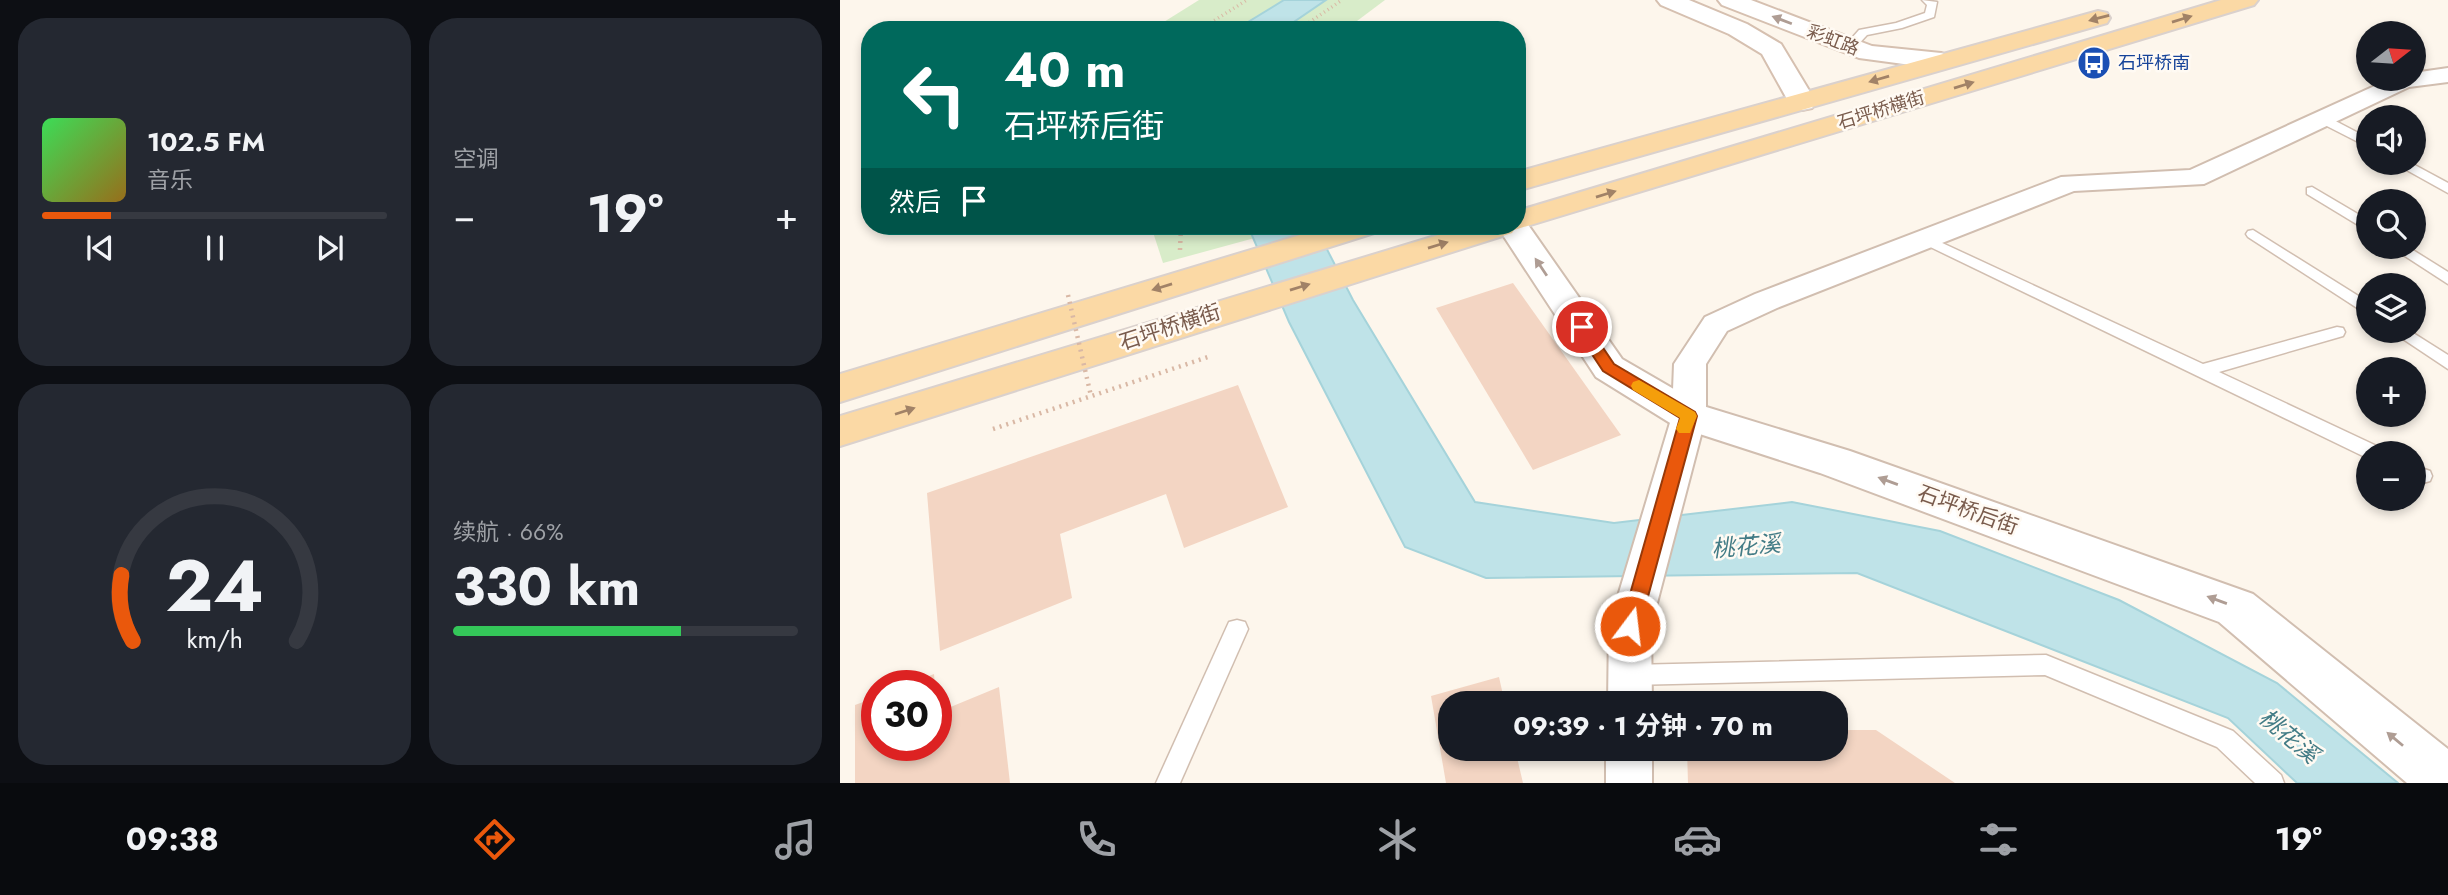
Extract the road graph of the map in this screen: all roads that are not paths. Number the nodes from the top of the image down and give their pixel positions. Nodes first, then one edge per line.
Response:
1 (1669, 0) edge
2 (1730, 0) edge
3 (1927, 0) edge
4 (2164, 0) edge
5 (2246, 0) edge
6 (1819, 34) junction
7 (1850, 47) junction
8 (1772, 49) junction
9 (1941, 61) junction
10 (2448, 75) edge
11 (1802, 102) junction
12 (2324, 118) junction
13 (2356, 137) edge
14 (2422, 175) edge
15 (1526, 179) edge
16 (2448, 190) edge
17 (2312, 191) dead end
18 (1526, 218) edge
19 (2356, 219) edge
20 (2253, 234) dead end
21 (1331, 235) edge
22 (1471, 235) edge
23 (1519, 235) edge
24 (1925, 239) junction
25 (2417, 259) edge
26 (2448, 279) edge
27 (2356, 302) edge
28 (2337, 332) dead end
29 (2417, 343) edge
30 (2448, 363) edge
31 (2201, 370) junction
32 (845, 386) edge
33 (1686, 424) junction
34 (840, 431) edge
35 (2356, 444) edge
36 (1237, 629) dead end
37 (1630, 689) edge
38 (1629, 761) edge
39 (1168, 783) edge
40 (1629, 783) edge
41 (2272, 783) edge
42 (2448, 783) edge

1 - 8 street
6 -> 2 street, 彩虹路
3 - 7 lane
4 -> 9 main road, 石坪桥横街
18 -> 5 main road, 石坪桥横街
6 - 7 street, 彩虹路
6 - 8 street
7 - 9 street, 彩虹路
8 - 11 street
9 -> 11 main road, 石坪桥横街
10 - 12 street
11 - 15 main road, 石坪桥横街
12 - 13 lane
12 - 24 street
14 - 16 lane
17 - 19 lane
20 - 27 lane
21 -> 32 main road, 石坪桥横街
34 -> 22 main road, 石坪桥横街
33 -> 23 street, 石坪桥后街
24 - 31 lane
24 - 33 street
25 - 26 lane
28 - 31 lane
29 - 30 lane
31 - 35 lane
33 - 37 street
42 -> 33 street, 石坪桥后街
36 - 39 lane
37 - 41 lane
38 - 40 street

